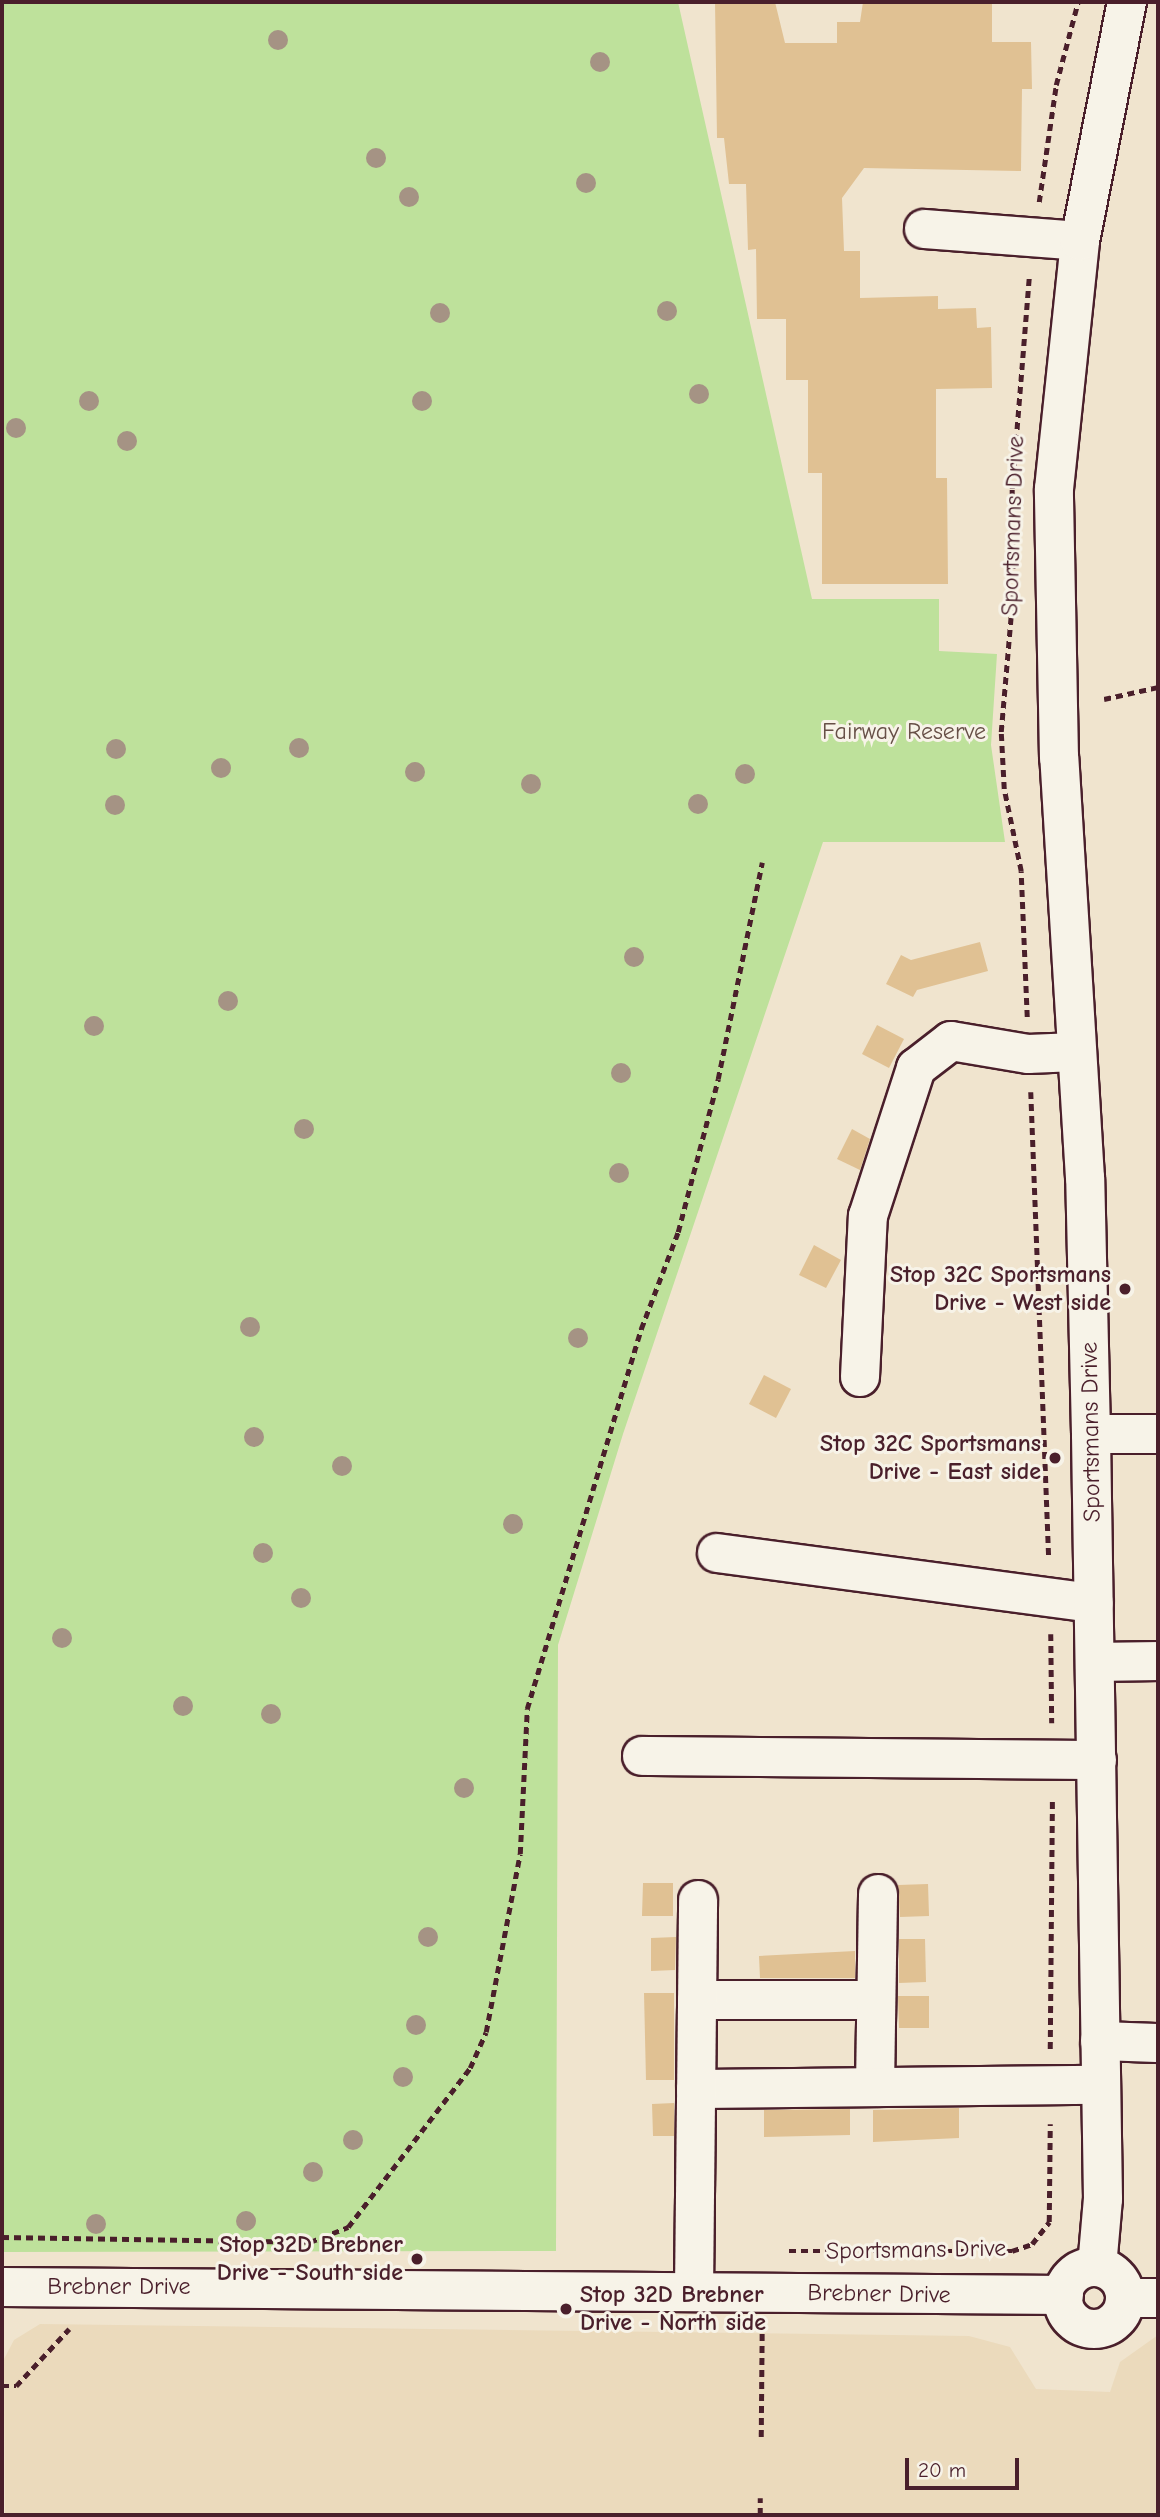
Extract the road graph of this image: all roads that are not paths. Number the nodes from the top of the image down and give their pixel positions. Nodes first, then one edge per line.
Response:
1 (1127, 2) edge
2 (924, 229) dead end
3 (1080, 241) junction
4 (1076, 1052) junction
5 (860, 1377) dead end
6 (1091, 1434) junction
7 (1158, 1434) edge
8 (717, 1553) dead end
9 (1094, 1603) junction
10 (1158, 1661) edge
11 (1096, 1662) junction
12 (642, 1756) dead end
13 (1097, 1760) junction
14 (878, 1894) dead end
15 (698, 1900) dead end
16 (697, 2000) junction
17 (876, 2000) junction
18 (1100, 2041) junction
19 (1158, 2043) edge
20 (1101, 2085) junction
21 (875, 2087) junction
22 (696, 2089) junction
23 (1097, 2267) junction
24 (3, 2292) edge
25 (694, 2292) junction
26 (1063, 2295) junction
27 (1142, 2298) edge

1 - 3 street, Sportsmans Drive
2 - 3 street
3 - 4 street, Sportsmans Drive
4 - 5 street
4 - 6 street, Sportsmans Drive
6 - 7 street
6 - 9 street, Sportsmans Drive
8 - 9 street
9 - 11 street, Sportsmans Drive
10 - 11 street
11 - 13 street, Sportsmans Drive
12 - 13 street
13 - 18 street, Sportsmans Drive
14 - 17 street
15 - 16 street
16 - 17 street
16 - 22 street
17 - 21 street
18 - 19 street
18 - 20 street, Sportsmans Drive
20 - 21 street
20 - 23 street, Sportsmans Drive
21 - 22 street
22 - 25 street
23 - 26 street
23 - 27 street
24 - 25 street, Brebner Drive
25 - 26 street, Brebner Drive
26 - 27 street

